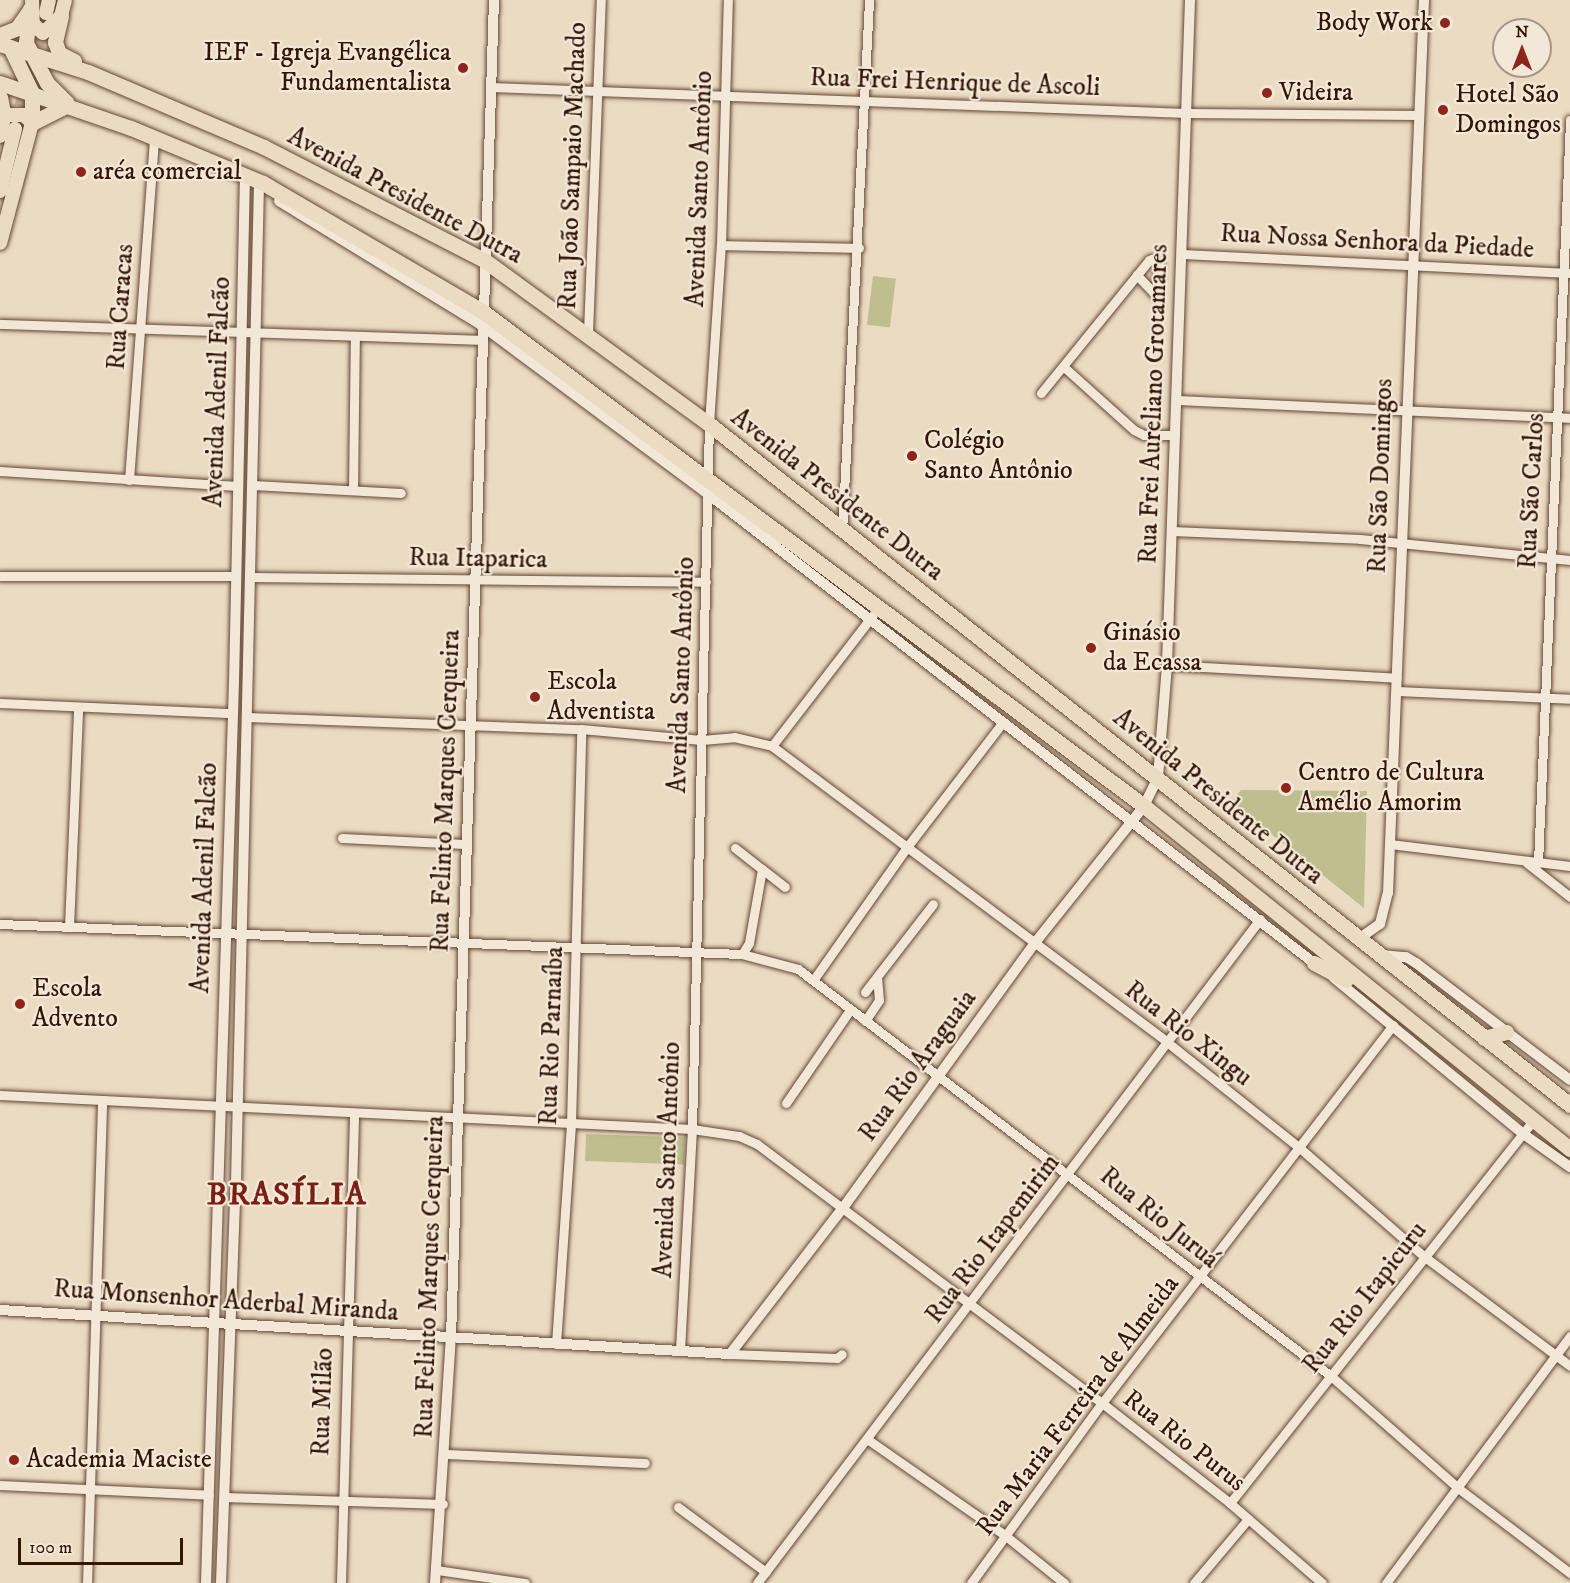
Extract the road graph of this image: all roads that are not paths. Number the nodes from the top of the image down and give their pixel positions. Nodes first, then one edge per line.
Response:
1 (65, 0) edge
2 (494, 0) edge
3 (601, 0) edge
4 (728, 0) edge
5 (869, 0) edge
6 (1190, 0) edge
7 (1424, 0) edge
8 (31, 5) edge
9 (52, 10) edge
10 (0, 35) edge
11 (5, 46) edge
12 (31, 52) junction
13 (88, 72) junction
14 (0, 83) edge
15 (491, 87) junction
16 (597, 90) junction
17 (32, 93) junction
18 (724, 95) junction
19 (0, 97) edge
20 (865, 102) junction
21 (69, 107) junction
22 (1187, 113) junction
23 (1419, 115) junction
24 (4, 117) junction
25 (1570, 120) edge
26 (32, 123) junction
27 (15, 129) tunnel mouth
28 (1570, 132) edge
29 (0, 136) edge
30 (154, 137) junction
31 (256, 180) junction
32 (0, 191) edge
33 (0, 243) edge
34 (721, 245) junction
35 (860, 248) junction
36 (1182, 254) junction
37 (484, 260) junction
38 (1410, 264) junction
39 (1566, 273) edge
40 (1137, 275) dead end
41 (481, 318) junction
42 (0, 324) edge
43 (141, 327) junction
44 (243, 333) junction
45 (258, 333) junction
46 (588, 333) junction
47 (356, 337) junction
48 (480, 340) junction
49 (1064, 367) junction
50 (242, 389) junction
51 (256, 389) junction
52 (1041, 393) dead end
53 (1176, 400) junction
54 (1406, 410) junction
55 (1557, 417) junction
56 (1570, 418) edge
57 (709, 424) junction
58 (1175, 435) junction
59 (0, 471) edge
60 (709, 477) junction
61 (129, 480) junction
62 (253, 485) junction
63 (238, 486) junction
64 (352, 490) junction
65 (401, 493) dead end
66 (708, 494) junction
67 (1172, 531) junction
68 (842, 532) junction
69 (1402, 545) junction
70 (1549, 559) junction
71 (1570, 560) edge
72 (0, 576) edge
73 (235, 576) junction
74 (250, 577) junction
75 (475, 579) junction
76 (706, 582) junction
77 (879, 608) junction
78 (869, 622) junction
79 (939, 652) junction
80 (929, 665) junction
81 (1167, 665) junction
82 (1397, 678) junction
83 (1397, 692) junction
84 (1544, 698) junction
85 (1570, 699) edge
86 (0, 703) edge
87 (78, 708) junction
88 (233, 713) junction
89 (247, 717) junction
90 (1002, 723) junction
91 (471, 726) junction
92 (581, 729) junction
93 (702, 740) junction
94 (772, 746) junction
95 (1072, 753) junction
96 (1059, 767) junction
97 (1158, 777) junction
98 (231, 793) junction
99 (245, 794) junction
100 (1144, 806) junction
101 (1131, 823) junction
102 (342, 838) dead end
103 (465, 844) junction
104 (1390, 844) junction
105 (908, 847) junction
106 (735, 848) dead end
107 (1527, 863) junction
108 (1538, 864) junction
109 (1570, 866) edge
110 (762, 869) junction
111 (1240, 884) junction
112 (785, 887) dead end
113 (1229, 896) junction
114 (1570, 897) edge
115 (933, 904) dead end
116 (1260, 919) junction
117 (0, 924) edge
118 (69, 927) junction
119 (225, 936) junction
120 (241, 936) junction
121 (1357, 940) junction
122 (1034, 944) junction
123 (463, 945) junction
124 (576, 948) junction
125 (696, 952) junction
126 (742, 954) junction
127 (1376, 955) junction
128 (1314, 963) junction
129 (877, 978) junction
130 (814, 979) junction
131 (865, 992) dead end
132 (1376, 995) junction
133 (850, 1010) junction
134 (865, 1021) junction
135 (1393, 1025) junction
136 (1506, 1032) junction
137 (1484, 1038) junction
138 (1167, 1042) junction
139 (937, 1078) junction
140 (1570, 1080) edge
141 (0, 1095) edge
142 (102, 1100) junction
143 (786, 1103) dead end
144 (1570, 1105) edge
145 (221, 1107) junction
146 (237, 1107) junction
147 (354, 1114) junction
148 (459, 1120) junction
149 (1534, 1120) junction
150 (571, 1124) junction
151 (692, 1129) junction
152 (1522, 1133) junction
153 (1301, 1149) junction
154 (1570, 1149) edge
155 (1570, 1167) edge
156 (1070, 1173) junction
157 (218, 1182) junction
158 (236, 1182) junction
159 (843, 1208) junction
160 (1425, 1257) junction
161 (1201, 1278) junction
162 (968, 1305) junction
163 (0, 1310) edge
164 (95, 1316) junction
165 (213, 1325) junction
166 (231, 1325) junction
167 (347, 1332) junction
168 (1570, 1336) edge
169 (451, 1338) junction
170 (556, 1344) junction
171 (680, 1350) junction
172 (730, 1354) junction
173 (842, 1354) dead end
174 (1556, 1354) junction
175 (1570, 1365) edge
176 (1331, 1376) junction
177 (1102, 1403) junction
178 (867, 1439) junction
179 (446, 1454) junction
180 (209, 1458) junction
181 (225, 1458) junction
182 (645, 1463) dead end
183 (0, 1485) edge
184 (1458, 1488) junction
185 (89, 1489) junction
186 (209, 1495) junction
187 (224, 1497) junction
188 (341, 1500) junction
189 (1230, 1503) junction
190 (443, 1504) junction
191 (678, 1507) dead end
192 (1248, 1519) junction
193 (1005, 1536) junction
194 (437, 1570) junction
195 (1570, 1572) edge
196 (762, 1579) edge
197 (87, 1583) edge
198 (206, 1583) edge
199 (220, 1583) edge
200 (340, 1583) edge
201 (435, 1583) edge
202 (525, 1583) edge
203 (970, 1583) edge
204 (1064, 1583) edge
205 (1194, 1583) edge
206 (1322, 1583) edge
207 (1386, 1583) edge

1 - 9 main road
2 - 15 street, Rua Felinto Marques Cerqueira
3 - 16 street, Rua João Sampaio Machado
4 - 18 street, Avenida Santo Antônio
5 - 20 street
6 - 22 street, Rua Frei Aureliano Grotamares
7 - 23 street, Rua São Domingos
8 - 9 main road
8 - 10 highway
8 - 12 highway
9 - 13 highway
11 - 12 highway, Avenida Presidente Dutra
11 - 17 highway
12 - 13 highway, Avenida Presidente Dutra
12 - 21 highway
13 - 37 highway, Avenida Presidente Dutra
14 - 17 highway, Avenida Presidente Dutra
15 - 16 street, Rua Frei Henrique de Ascoli
15 - 37 street, Rua Felinto Marques Cerqueira
16 - 18 street, Rua Frei Henrique de Ascoli
16 - 46 street, Rua João Sampaio Machado
17 - 21 highway, Avenida Presidente Dutra
17 - 26 highway
18 - 20 street, Rua Frei Henrique de Ascoli
18 - 34 street, Avenida Santo Antônio
19 - 24 highway
20 - 22 street, Rua Frei Henrique de Ascoli
20 - 35 street
21 - 26 highway
21 - 30 highway, Avenida Presidente Dutra
22 - 23 street, Rua Frei Henrique de Ascoli
22 - 36 street, Rua Frei Aureliano Grotamares
23 - 38 street, Rua São Domingos
24 - 26 main road
24 - 29 main road
25 - 28 street, Rua São Carlos
26 - 33 main road
27 - 32 main road
28 - 39 street, Rua São Carlos
30 - 31 highway, Avenida Presidente Dutra
30 - 43 street, Rua Caracas
31 - 41 highway, Avenida Presidente Dutra
31 - 44 street, Avenida Adenil Falcão
31 - 45 street, Avenida Adenil Falcão
34 - 35 street
34 - 57 street, Avenida Santo Antônio
35 - 68 street
36 - 38 street, Rua Nossa Senhora da Piedade
36 - 53 street, Rua Frei Aureliano Grotamares
37 - 41 street, Rua Felinto Marques Cerqueira
37 - 46 highway, Avenida Presidente Dutra
38 - 39 street, Rua Nossa Senhora da Piedade
38 - 54 street, Rua São Domingos
39 - 55 street, Rua São Carlos
40 - 49 street
41 - 48 street, Rua Felinto Marques Cerqueira
41 - 60 highway, Avenida Presidente Dutra
41 - 66 street, Avenida Presidente Dutra
42 - 43 street
43 - 44 street
43 - 61 street, Rua Caracas
44 - 45 street
44 - 50 street, Avenida Adenil Falcão
45 - 47 street
45 - 51 street, Avenida Adenil Falcão
46 - 57 highway, Avenida Presidente Dutra
47 - 48 street
47 - 64 street
48 - 75 street, Rua Felinto Marques Cerqueira
49 - 52 street
49 - 58 street
50 - 51 street
50 - 63 street, Avenida Adenil Falcão
51 - 62 street, Avenida Adenil Falcão
53 - 54 street
53 - 58 street, Rua Frei Aureliano Grotamares
54 - 55 street
54 - 69 street, Rua São Domingos
55 - 56 street
55 - 70 street, Rua São Carlos
57 - 60 street, Avenida Santo Antônio
57 - 68 highway, Avenida Presidente Dutra
58 - 67 street, Rua Frei Aureliano Grotamares
59 - 61 street
60 - 66 street, Avenida Santo Antônio
60 - 77 highway, Avenida Presidente Dutra
61 - 63 street
62 - 64 street
62 - 74 street, Avenida Adenil Falcão
63 - 73 street, Avenida Adenil Falcão
64 - 65 street
66 - 76 street, Avenida Santo Antônio
66 - 78 street, Avenida Presidente Dutra
67 - 69 street
67 - 81 street, Rua Frei Aureliano Grotamares
68 - 97 highway, Avenida Presidente Dutra
69 - 70 street
69 - 82 street, Rua São Domingos
70 - 71 street
70 - 84 street, Rua São Carlos
72 - 73 street
73 - 88 street, Avenida Adenil Falcão
74 - 75 street, Rua Itaparica
74 - 89 street, Avenida Adenil Falcão
75 - 76 street, Rua Itaparica
75 - 91 street, Rua Felinto Marques Cerqueira
76 - 93 street, Avenida Santo Antônio
77 - 78 street
77 - 79 highway, Avenida Presidente Dutra
78 - 80 street, Avenida Presidente Dutra
78 - 94 street
79 - 80 street
79 - 95 highway, Avenida Presidente Dutra
80 - 90 street, Avenida Presidente Dutra
81 - 82 street
81 - 97 street, Rua Frei Aureliano Grotamares
82 - 83 street, Rua São Domingos
83 - 84 street
83 - 104 street, Rua São Domingos
84 - 85 street
84 - 108 street, Rua São Carlos
86 - 87 street
87 - 88 street
87 - 118 street
88 - 98 street, Avenida Adenil Falcão
89 - 91 street
89 - 99 street, Avenida Adenil Falcão
90 - 96 street, Avenida Presidente Dutra
90 - 105 street
91 - 92 street
91 - 103 street, Rua Felinto Marques Cerqueira
92 - 93 street
92 - 124 street, Rua Rio Parnaíba
93 - 94 street
93 - 125 street, Avenida Santo Antônio
94 - 105 street, Rua Rio Xingu
95 - 96 street
95 - 100 highway, Avenida Presidente Dutra
96 - 101 street, Avenida Presidente Dutra
97 - 100 street, Rua Frei Aureliano Grotamares
97 - 121 highway, Avenida Presidente Dutra
98 - 99 street
98 - 119 street, Avenida Adenil Falcão
99 - 120 street, Avenida Adenil Falcão
100 - 101 street, Rua Rio Araguaia
100 - 111 highway, Avenida Presidente Dutra
101 - 113 street, Avenida Presidente Dutra
101 - 122 street, Rua Rio Araguaia
102 - 103 street
103 - 123 street, Rua Felinto Marques Cerqueira
104 - 107 street
104 - 121 street, Rua São Domingos
105 - 122 street, Rua Rio Xingu
105 - 130 street
106 - 110 street
107 - 108 street
107 - 114 street
108 - 109 street
110 - 112 street
110 - 126 street
111 - 113 street
111 - 132 highway, Avenida Presidente Dutra
113 - 116 street, Avenida Presidente Dutra
115 - 129 street
116 - 128 street, Avenida Presidente Dutra
116 - 138 street, Rua Rio Itapemirim
117 - 118 street, Rua Rio Juruá
118 - 119 street, Rua Rio Juruá
119 - 120 street, Rua Rio Juruá
119 - 145 street, Avenida Adenil Falcão
120 - 123 street, Rua Rio Juruá
120 - 146 street, Avenida Adenil Falcão
121 - 127 highway, Avenida Presidente Dutra
122 - 138 street, Rua Rio Xingu
122 - 139 street, Rua Rio Araguaia
123 - 124 street, Rua Rio Juruá
123 - 148 street, Rua Felinto Marques Cerqueira
124 - 125 street, Rua Rio Juruá
124 - 150 street, Rua Rio Parnaíba
125 - 126 street, Rua Rio Juruá
125 - 151 street, Avenida Santo Antônio
126 - 130 street, Rua Rio Juruá
127 - 136 street
127 - 137 highway, Avenida Presidente Dutra
128 - 132 highway
128 - 135 street, Avenida Presidente Dutra
129 - 131 street
129 - 134 street
130 - 133 street, Rua Rio Juruá
132 - 149 highway, Avenida Presidente Dutra
133 - 134 street, Rua Rio Juruá
133 - 143 street
134 - 139 street, Rua Rio Juruá
135 - 152 street, Avenida Presidente Dutra
135 - 153 street, Rua Maria Ferreira de Almeida
136 - 137 highway
136 - 140 street
137 - 144 highway, Avenida Presidente Dutra
138 - 153 street, Rua Rio Xingu
138 - 156 street, Rua Rio Itapemirim
139 - 156 street, Rua Rio Juruá
139 - 159 street, Rua Rio Araguaia
141 - 142 street, Rua Rio Purus
142 - 145 street, Rua Rio Purus
142 - 164 street
145 - 146 street, Rua Rio Purus
145 - 157 street, Avenida Adenil Falcão
146 - 147 street, Rua Rio Purus
146 - 158 street, Avenida Adenil Falcão
147 - 148 street, Rua Rio Purus
147 - 167 street, Rua Milão
148 - 150 street, Rua Rio Purus
148 - 169 street, Rua Felinto Marques Cerqueira
149 - 152 street, Rua Rio Itapicuru
149 - 154 highway, Avenida Presidente Dutra
150 - 151 street, Rua Rio Purus
150 - 170 street, Rua Rio Parnaíba
151 - 159 street, Rua Rio Purus
151 - 171 street, Avenida Santo Antônio
152 - 155 street, Avenida Presidente Dutra
152 - 160 street, Rua Rio Itapicuru
153 - 160 street, Rua Rio Xingu
153 - 161 street, Rua Maria Ferreira de Almeida
156 - 161 street, Rua Rio Juruá
156 - 162 street, Rua Rio Itapemirim
157 - 158 street
157 - 165 street, Avenida Adenil Falcão
158 - 166 street, Avenida Adenil Falcão
159 - 162 street, Rua Rio Purus
159 - 172 street, Rua Rio Araguaia
160 - 174 street, Rua Rio Xingu
160 - 176 street, Rua Rio Itapicuru
161 - 176 street, Rua Rio Juruá
161 - 177 street, Rua Maria Ferreira de Almeida
162 - 177 street, Rua Rio Purus
162 - 178 street, Rua Rio Itapemirim
163 - 164 street, Rua Monsenhor Aderbal Miranda
164 - 165 street, Rua Monsenhor Aderbal Miranda
164 - 185 street
165 - 166 street, Rua Monsenhor Aderbal Miranda
165 - 180 street, Avenida Adenil Falcão
166 - 167 street, Rua Monsenhor Aderbal Miranda
166 - 181 street, Avenida Adenil Falcão
167 - 169 street, Rua Monsenhor Aderbal Miranda
167 - 188 street, Rua Milão
168 - 174 street
169 - 170 street, Rua Monsenhor Aderbal Miranda
169 - 179 street, Rua Felinto Marques Cerqueira
170 - 171 street, Rua Monsenhor Aderbal Miranda
171 - 172 street, Rua Monsenhor Aderbal Miranda
172 - 173 street, Rua Monsenhor Aderbal Miranda
174 - 175 street, Rua Rio Xingu
174 - 184 street
176 - 184 street, Rua Rio Juruá
176 - 189 street, Rua Rio Itapicuru
177 - 189 street, Rua Rio Purus
177 - 193 street, Rua Maria Ferreira de Almeida
178 - 193 street
178 - 196 street, Rua Rio Itapemirim
179 - 182 street
179 - 190 street, Rua Felinto Marques Cerqueira
180 - 181 street
180 - 186 street, Avenida Adenil Falcão
181 - 187 street, Avenida Adenil Falcão
183 - 185 street
184 - 195 street, Rua Rio Juruá
184 - 207 street
185 - 186 street
185 - 197 street
186 - 198 street, Avenida Adenil Falcão
187 - 188 street
187 - 199 street, Avenida Adenil Falcão
188 - 190 street
188 - 200 street, Rua Milão
189 - 192 street, Rua Rio Purus
190 - 194 street, Rua Felinto Marques Cerqueira
191 - 196 street
192 - 205 street
192 - 206 street, Rua Rio Purus
193 - 203 street, Rua Maria Ferreira de Almeida
193 - 204 street
194 - 201 street, Rua Felinto Marques Cerqueira
194 - 202 street

